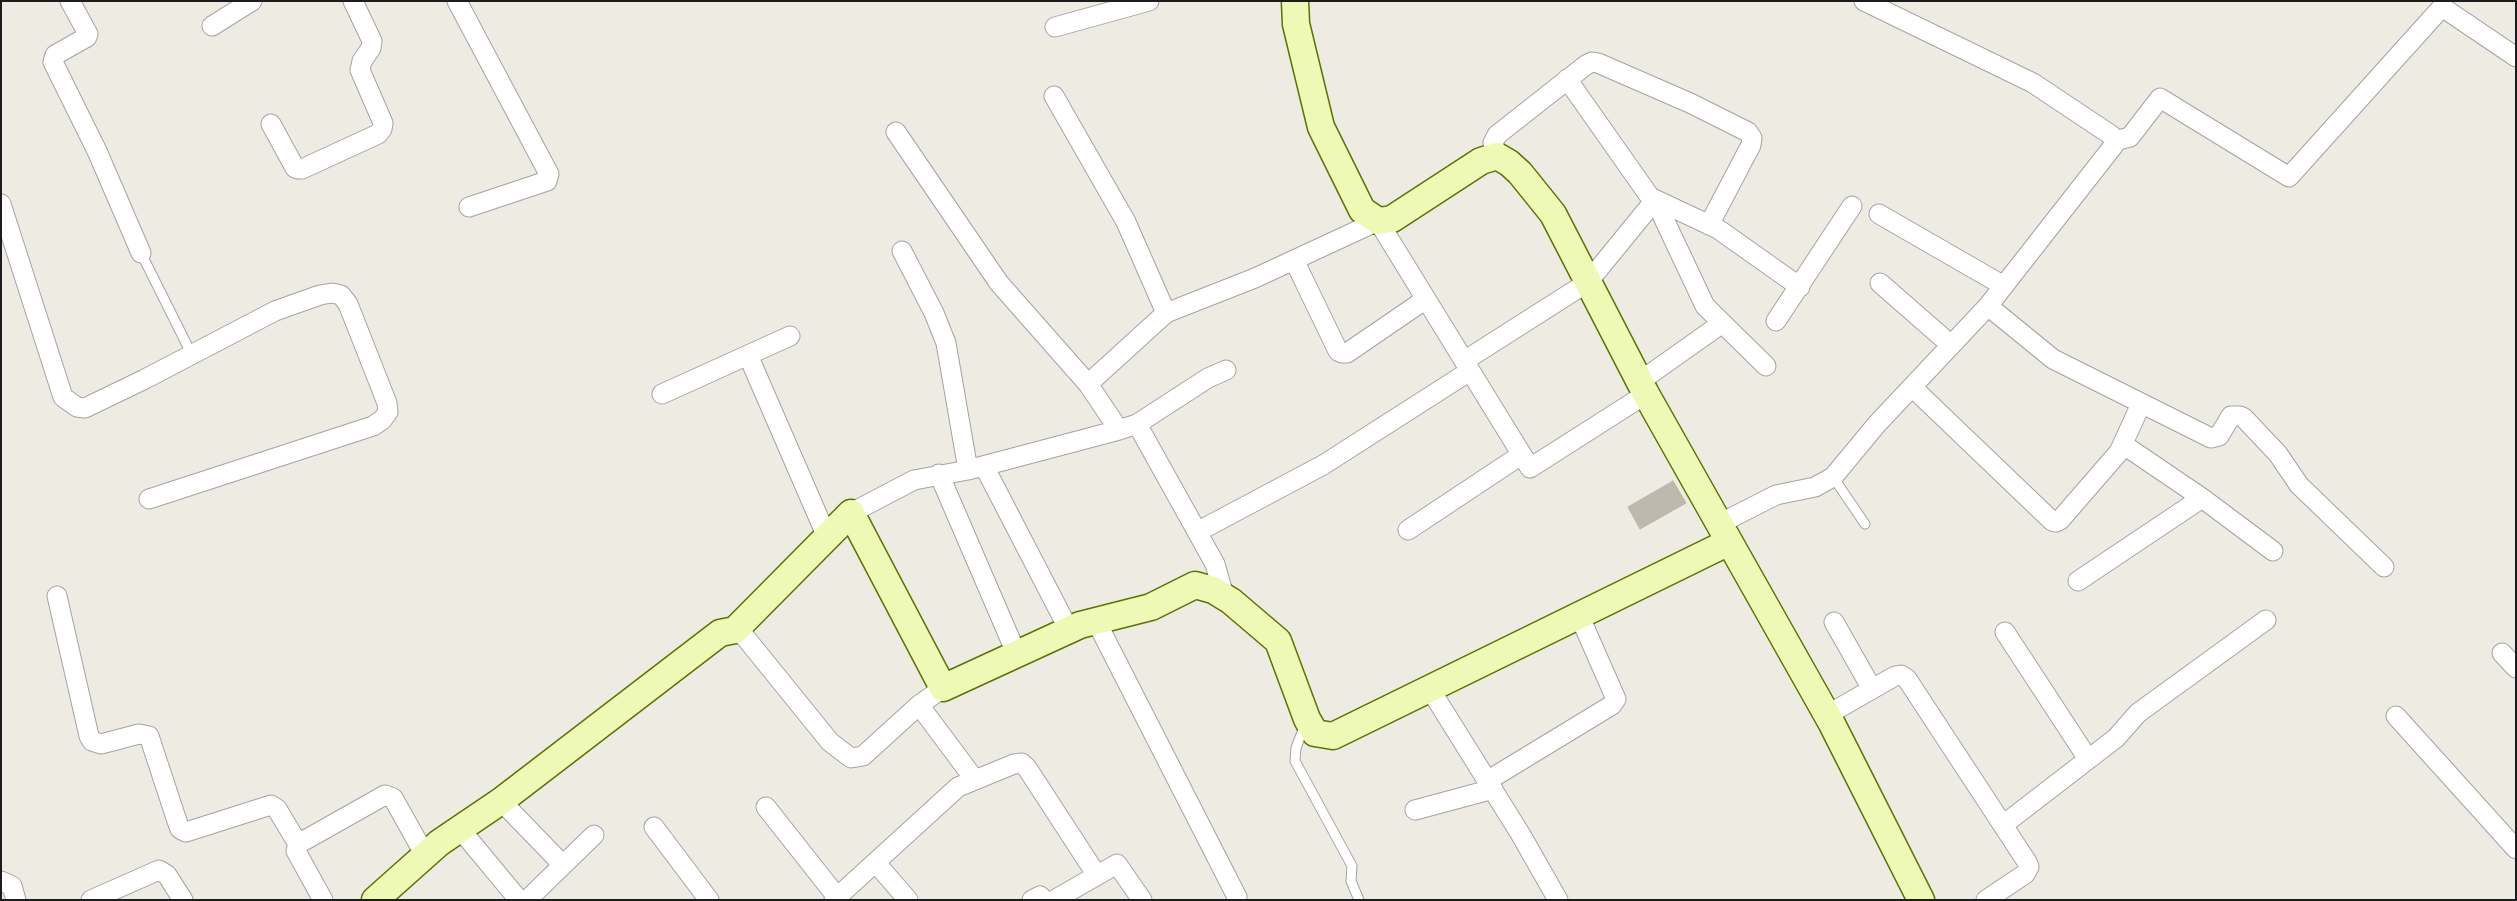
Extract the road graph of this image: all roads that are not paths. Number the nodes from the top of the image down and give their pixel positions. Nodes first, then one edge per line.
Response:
1 (70, 1) edge
2 (252, 1) edge
3 (353, 1) edge
4 (458, 1) edge
5 (1149, 1) edge
6 (1295, 1) edge
7 (1864, 1) edge
8 (212, 26) dead end
9 (1055, 26) dead end
10 (2516, 56) edge
11 (1567, 79) junction
12 (1054, 96) dead end
13 (271, 124) dead end
14 (896, 132) dead end
15 (2114, 141) junction
16 (1496, 156) junction
17 (1654, 200) junction
18 (1, 204) edge
19 (1852, 206) dead end
20 (469, 207) dead end
21 (1879, 214) dead end
22 (1378, 221) junction
23 (1709, 225) junction
24 (902, 252) dead end
25 (142, 253) joint
26 (1294, 260) junction
27 (1588, 282) junction
28 (1880, 283) dead end
29 (2004, 286) junction
30 (1800, 287) junction
31 (1426, 299) junction
32 (1988, 306) junction
33 (1166, 313) junction
34 (1776, 321) dead end
35 (1721, 324) junction
36 (790, 336) dead end
37 (1952, 345) junction
38 (192, 355) junction
39 (748, 355) junction
40 (1467, 366) junction
41 (1766, 366) dead end
42 (1226, 370) dead end
43 (1088, 384) junction
44 (1912, 387) junction
45 (1643, 388) junction
46 (662, 394) dead end
47 (2141, 404) junction
48 (1137, 424) junction
49 (1119, 430) junction
50 (2124, 445) junction
51 (1521, 454) junction
52 (976, 468) junction
53 (939, 474) junction
54 (1833, 477) junction
55 (2202, 498) junction
56 (149, 499) dead end
57 (851, 513) junction
58 (1865, 524) dead end
59 (1408, 530) dead end
60 (1197, 532) junction
61 (1724, 533) junction
62 (827, 537) junction
63 (2273, 550) dead end
64 (2384, 568) dead end
65 (2078, 582) dead end
66 (57, 596) dead end
67 (1224, 596) junction
68 (1579, 615) junction
69 (2266, 620) dead end
70 (1096, 621) junction
71 (1834, 622) dead end
72 (734, 630) junction
73 (1069, 630) junction
74 (2005, 632) dead end
75 (2502, 653) dead end
76 (1017, 655) junction
77 (2516, 668) edge
78 (943, 688) junction
79 (1430, 689) junction
80 (1872, 689) junction
81 (919, 705) junction
82 (1827, 715) junction
83 (2396, 716) dead end
84 (1307, 720) junction
85 (2088, 759) junction
86 (975, 780) junction
87 (1490, 785) junction
88 (501, 801) junction
89 (766, 807) dead end
90 (1415, 810) dead end
91 (2003, 825) junction
92 (654, 827) dead end
93 (460, 829) junction
94 (594, 836) dead end
95 (298, 844) junction
96 (2516, 849) edge
97 (425, 856) junction
98 (876, 863) junction
99 (563, 865) junction
100 (1096, 874) junction
101 (1, 881) edge
102 (1237, 897) dead end
103 (836, 899) edge
104 (16, 900) edge
105 (92, 900) edge
106 (183, 900) edge
107 (323, 900) edge
108 (375, 900) edge
109 (519, 900) edge
110 (527, 900) edge
111 (709, 900) edge
112 (908, 900) edge
113 (1032, 900) edge
114 (1044, 900) edge
115 (1054, 900) edge
116 (1142, 900) edge
117 (1359, 900) edge
118 (1558, 900) edge
119 (1921, 900) edge
120 (1986, 900) edge

1 - 25 street
2 - 8 street
3 - 13 street
4 - 20 street
5 - 9 street
6 - 22 street
7 - 15 street
10 - 15 street
11 - 16 street
11 - 17 street
11 - 23 street
12 - 33 street
14 - 43 street
15 - 29 street
16 - 22 street
16 - 27 street
17 - 23 street
17 - 27 street
17 - 35 street
18 - 38 street
19 - 30 street
21 - 29 street
22 - 26 street
22 - 31 street
23 - 30 street
24 - 52 street
25 - 38 lane
26 - 31 street
26 - 33 street
27 - 40 street
27 - 45 street
28 - 37 street
29 - 32 street
30 - 34 street
31 - 40 street
32 - 37 street
32 - 47 street
33 - 43 street
35 - 41 street
35 - 45 street
36 - 39 street
37 - 44 street
38 - 56 street
39 - 46 street
39 - 62 street
40 - 51 street
40 - 60 street
42 - 48 street
43 - 49 street
44 - 50 street
44 - 54 street
45 - 51 street
45 - 61 street
47 - 50 street
47 - 64 street
48 - 49 street
48 - 60 street
49 - 52 street
50 - 55 street
51 - 59 street
52 - 53 street
52 - 73 street
53 - 57 street
53 - 76 street
54 - 58 lane
54 - 61 street
55 - 63 street
55 - 65 street
57 - 62 street
57 - 78 street
60 - 67 street
61 - 68 street
61 - 82 street
62 - 72 street
66 - 95 street
67 - 70 street
67 - 84 street
68 - 79 street
68 - 87 street
69 - 85 street
70 - 73 street
70 - 102 street
71 - 80 street
72 - 81 street
72 - 88 street
73 - 76 street
74 - 85 street
75 - 77 street
76 - 78 street
78 - 81 street
79 - 84 street
79 - 87 street
80 - 82 street
80 - 91 street
81 - 86 street
82 - 119 street
83 - 96 street
84 - 117 lane
85 - 91 street
86 - 98 street
86 - 100 street
87 - 90 street
87 - 118 street
88 - 93 street
88 - 99 street
89 - 103 street
91 - 120 street
92 - 111 street
93 - 97 street
93 - 109 street
94 - 99 street
95 - 97 street
95 - 107 street
97 - 108 street
98 - 103 street
98 - 112 street
99 - 110 street
100 - 115 street
100 - 116 street
101 - 104 street
105 - 106 street
113 - 114 street

